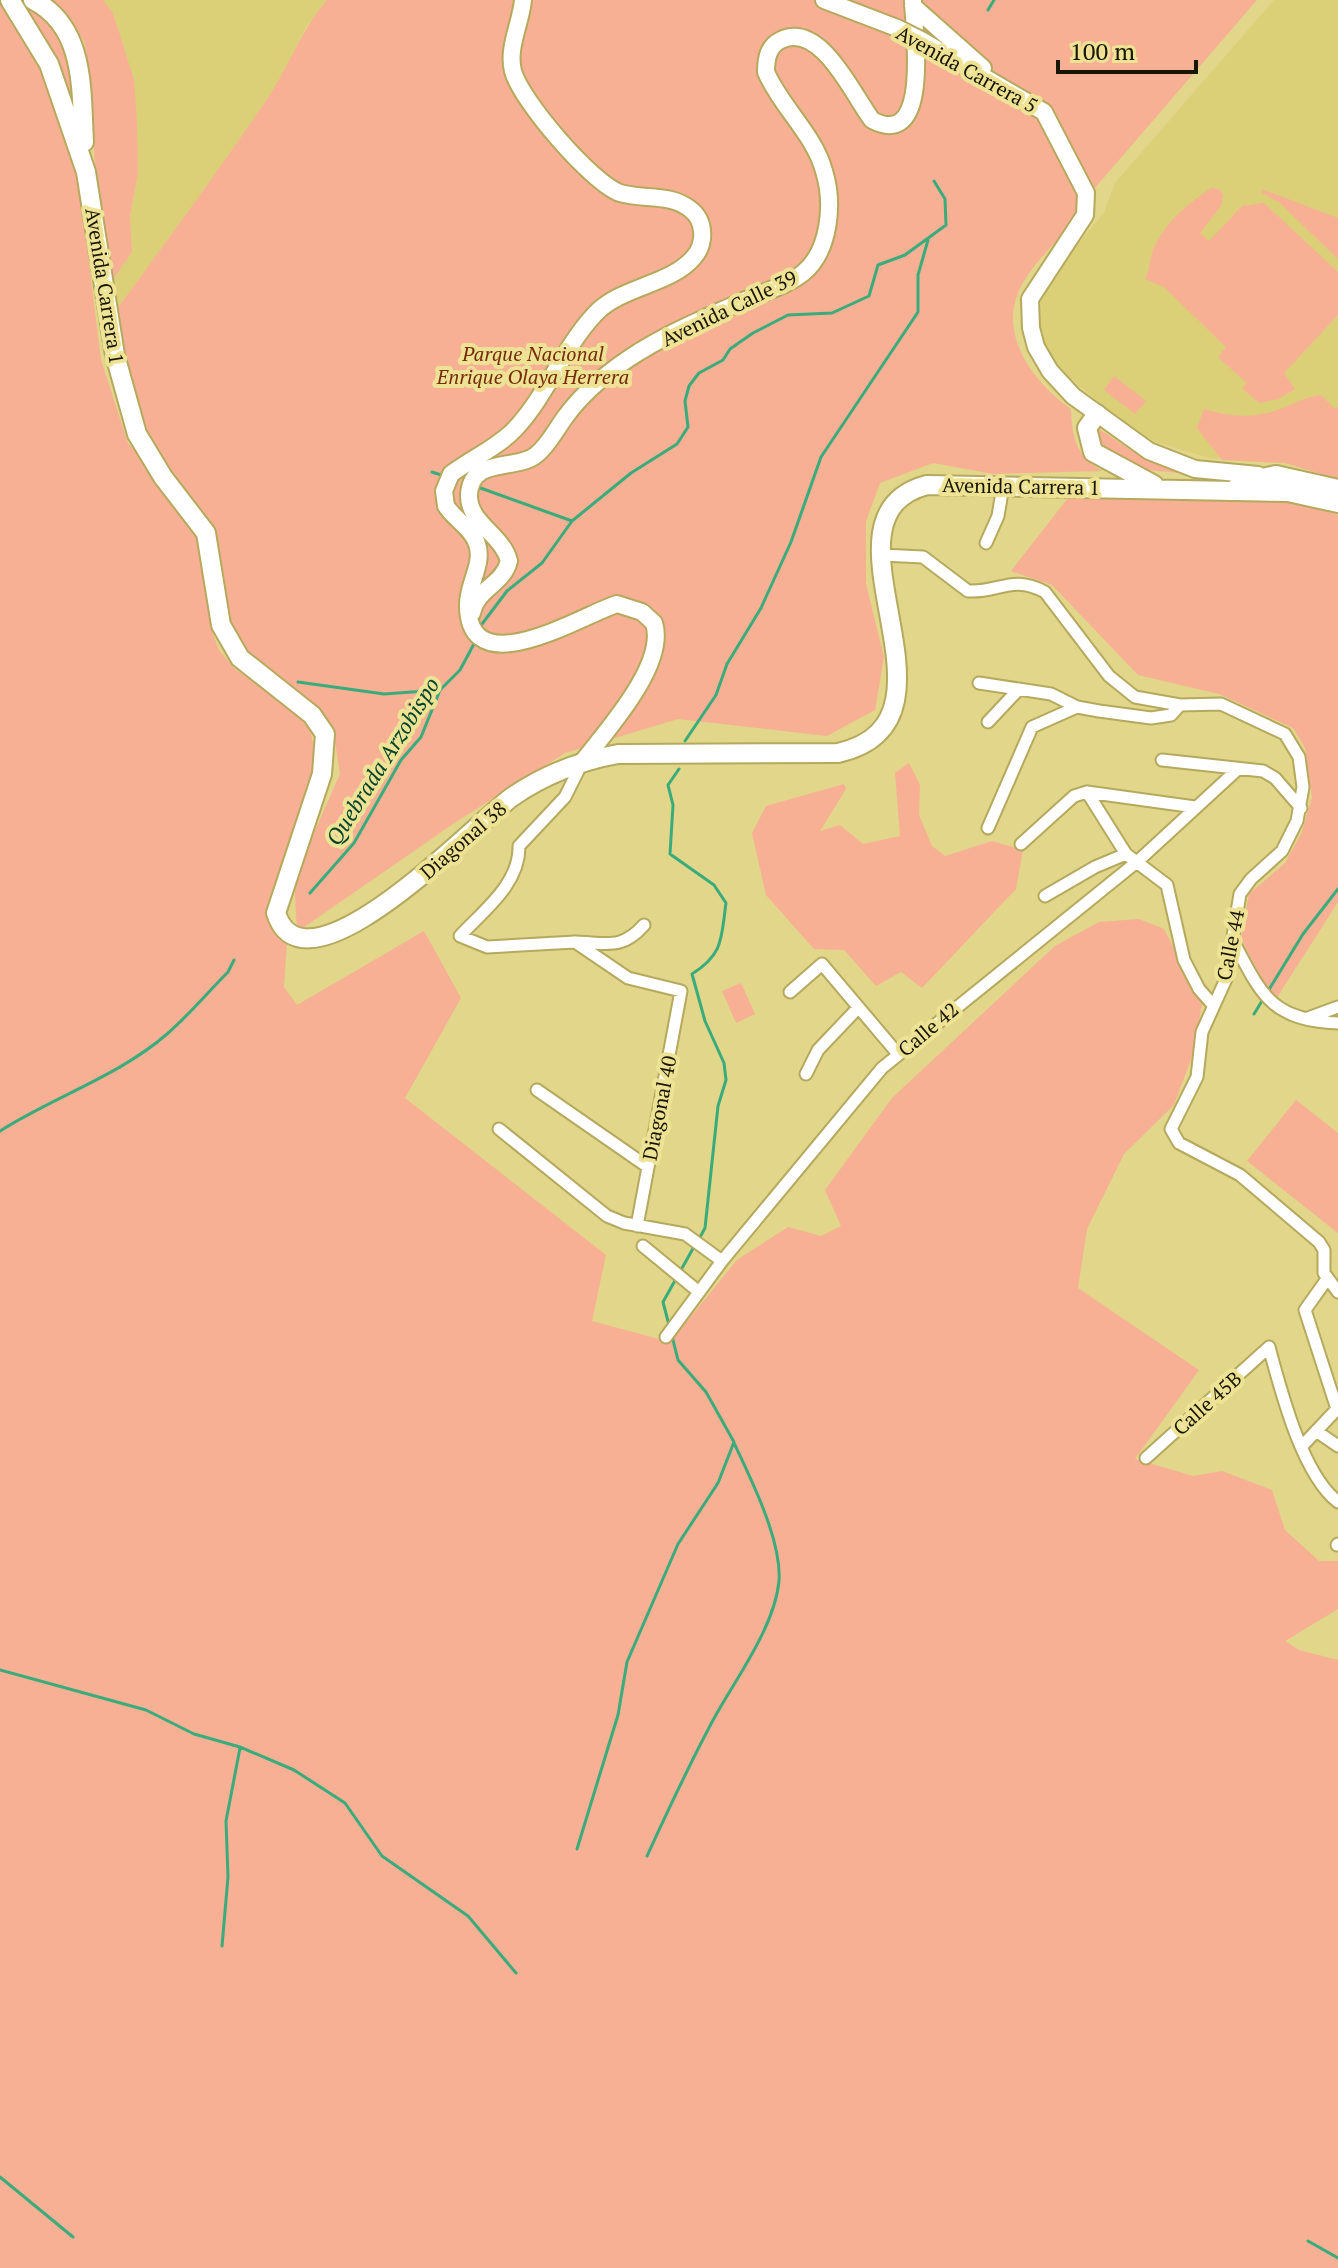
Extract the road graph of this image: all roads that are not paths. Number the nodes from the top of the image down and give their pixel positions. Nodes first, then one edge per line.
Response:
1 (10, 0) edge
2 (33, 0) edge
3 (523, 0) edge
4 (824, 0) edge
5 (913, 3) edge
6 (995, 80) junction
7 (86, 172) junction
8 (1097, 414) junction
9 (1276, 475) junction
10 (1003, 486) junction
11 (1161, 489) junction
12 (1209, 489) junction
13 (1338, 489) edge
14 (1338, 503) edge
15 (986, 543) dead end
16 (882, 555) junction
17 (213, 563) joint
18 (471, 622) junction
19 (979, 683) dead end
20 (1019, 689) junction
21 (1180, 705) junction
22 (1077, 707) junction
23 (988, 722) dead end
24 (1162, 760) dead end
25 (583, 761) junction
26 (1238, 769) junction
27 (1087, 792) junction
28 (1195, 807) junction
29 (1301, 808) junction
30 (988, 828) dead end
31 (1021, 844) dead end
32 (1126, 854) junction
33 (1138, 861) junction
34 (1095, 867) junction
35 (1100, 890) junction
36 (1045, 896) dead end
37 (644, 925) dead end
38 (1232, 939) junction
39 (575, 942) junction
40 (790, 992) dead end
41 (1213, 1005) junction
42 (1338, 1007) edge
43 (857, 1009) junction
44 (1308, 1018) junction
45 (1338, 1023) edge
46 (898, 1054) junction
47 (806, 1074) dead end
48 (537, 1090) dead end
49 (499, 1129) dead end
50 (648, 1167) junction
51 (637, 1226) junction
52 (643, 1246) dead end
53 (722, 1261) junction
54 (1327, 1279) junction
55 (699, 1292) junction
56 (1338, 1292) edge
57 (666, 1337) dead end
58 (1338, 1408) edge
59 (1316, 1431) junction
60 (1303, 1445) junction
61 (1338, 1446) edge
62 (1146, 1458) dead end
63 (1338, 1502) edge

1 - 7 main road, Avenida Carrera 1
2 - 7 main road
3 - 18 street
4 - 6 street, Avenida Carrera 5, bridge
5 - 6 street
5 - 18 street, Avenida Calle 39
6 - 8 street, Avenida Carrera 5
7 - 17 main road, Avenida Carrera 1
8 - 9 street
8 - 11 main road
9 - 12 main road, Avenida Carrera 1
9 - 13 main road, Avenida Carrera 1
10 - 11 main road, Avenida Carrera 1
10 - 15 street
10 - 16 main road, Avenida Carrera 1
11 - 12 main road, Avenida Carrera 1
12 - 14 main road, Avenida Carrera 1
16 - 21 street
16 - 25 main road, Diagonal 38
17 - 25 main road, Diagonal 38
18 - 25 street
19 - 20 street
20 - 22 street
20 - 23 street
21 - 22 street
21 - 29 street
22 - 30 street
24 - 26 street
25 - 39 street
26 - 28 street, Calle 42
26 - 29 street
27 - 28 street
27 - 31 street
27 - 32 street
28 - 33 street, Calle 42
29 - 38 street, Calle 44
32 - 33 street
32 - 34 street
33 - 35 street, Calle 42
33 - 41 street
34 - 35 street
34 - 36 street
35 - 46 street, Calle 42
37 - 39 street
38 - 41 street, Calle 44
38 - 44 street
39 - 50 street, Diagonal 40
40 - 43 street
41 - 54 street, Calle 44
42 - 44 street
43 - 46 street
43 - 47 street
44 - 45 street
46 - 53 street, Calle 42
48 - 50 street
49 - 51 street
50 - 51 street, Diagonal 40
51 - 53 street
52 - 55 street
53 - 55 street, Calle 42
54 - 56 street
54 - 58 street
55 - 57 street, Calle 42
58 - 59 street
59 - 60 street
59 - 61 street
60 - 62 street, Calle 45B
60 - 63 street

